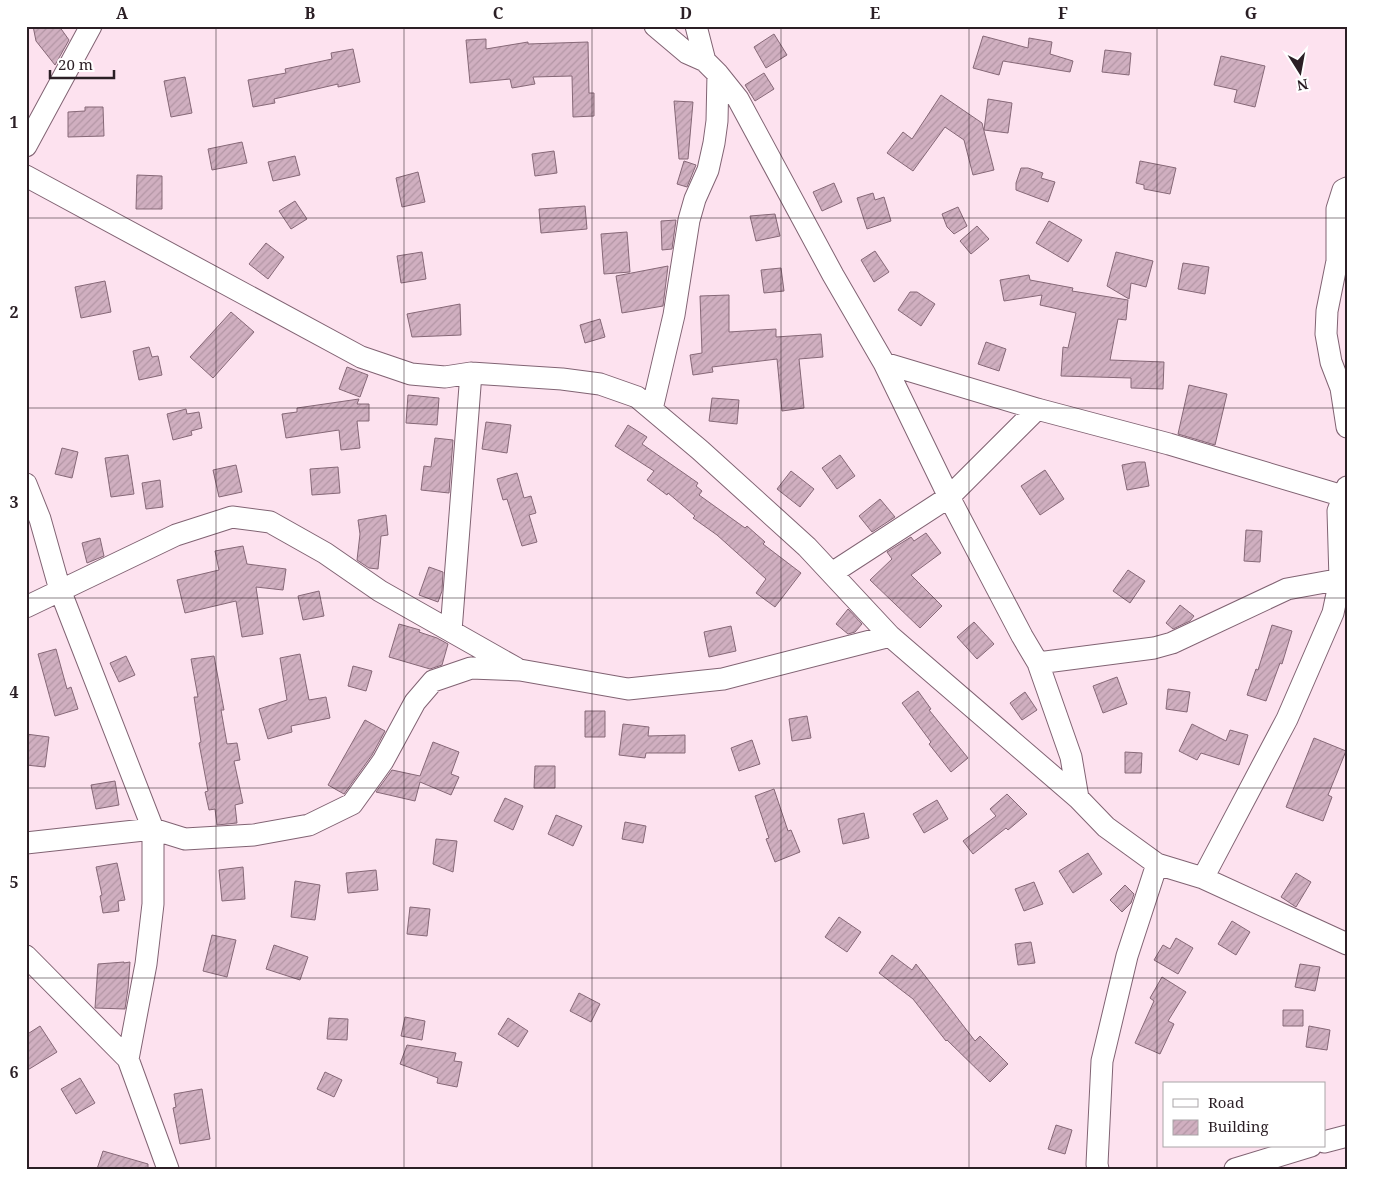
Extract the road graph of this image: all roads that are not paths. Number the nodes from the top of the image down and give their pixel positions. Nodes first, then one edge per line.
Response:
1 (91, 26) edge
2 (655, 26) edge
3 (696, 26) edge
4 (712, 67) junction
5 (26, 146) edge
6 (26, 176) edge
7 (1347, 188) edge
8 (884, 363) junction
9 (471, 374) junction
10 (652, 409) junction
11 (1037, 410) junction
12 (1347, 427) edge
13 (26, 484) edge
14 (1345, 492) edge
15 (950, 497) junction
16 (832, 573) junction
17 (1343, 579) edge
18 (60, 590) junction
19 (26, 607) edge
20 (1333, 613) junction
21 (1347, 629) edge
22 (451, 631) junction
23 (890, 636) junction
24 (1038, 663) junction
25 (520, 670) junction
26 (1078, 798) junction
27 (153, 829) junction
28 (26, 843) edge
29 (1157, 864) junction
30 (1203, 878) junction
31 (1347, 944) edge
32 (26, 956) edge
33 (128, 1059) junction
34 (1347, 1136) edge
35 (1326, 1141) edge
36 (1303, 1148) edge
37 (168, 1169) edge
38 (1098, 1169) edge
39 (1235, 1169) edge

1 - 5 street
2 - 4 street
3 - 4 street
4 - 8 street
4 - 10 street
6 - 9 street
7 - 12 street
8 - 11 street
8 - 15 street
9 - 10 street
9 - 22 street
10 - 16 street
11 - 14 street
11 - 15 street
13 - 18 street
14 - 17 street
15 - 16 street
15 - 24 street
16 - 23 street
17 - 20 street
17 - 24 street
18 - 19 street
18 - 22 street
18 - 27 street
20 - 21 street
20 - 30 street
22 - 25 street
23 - 25 street
23 - 26 street
24 - 26 street
25 - 27 street
26 - 29 street
27 - 28 street
27 - 33 street
29 - 30 street
29 - 38 street
30 - 31 street
32 - 33 street
33 - 37 street
34 - 35 street
36 - 39 street

